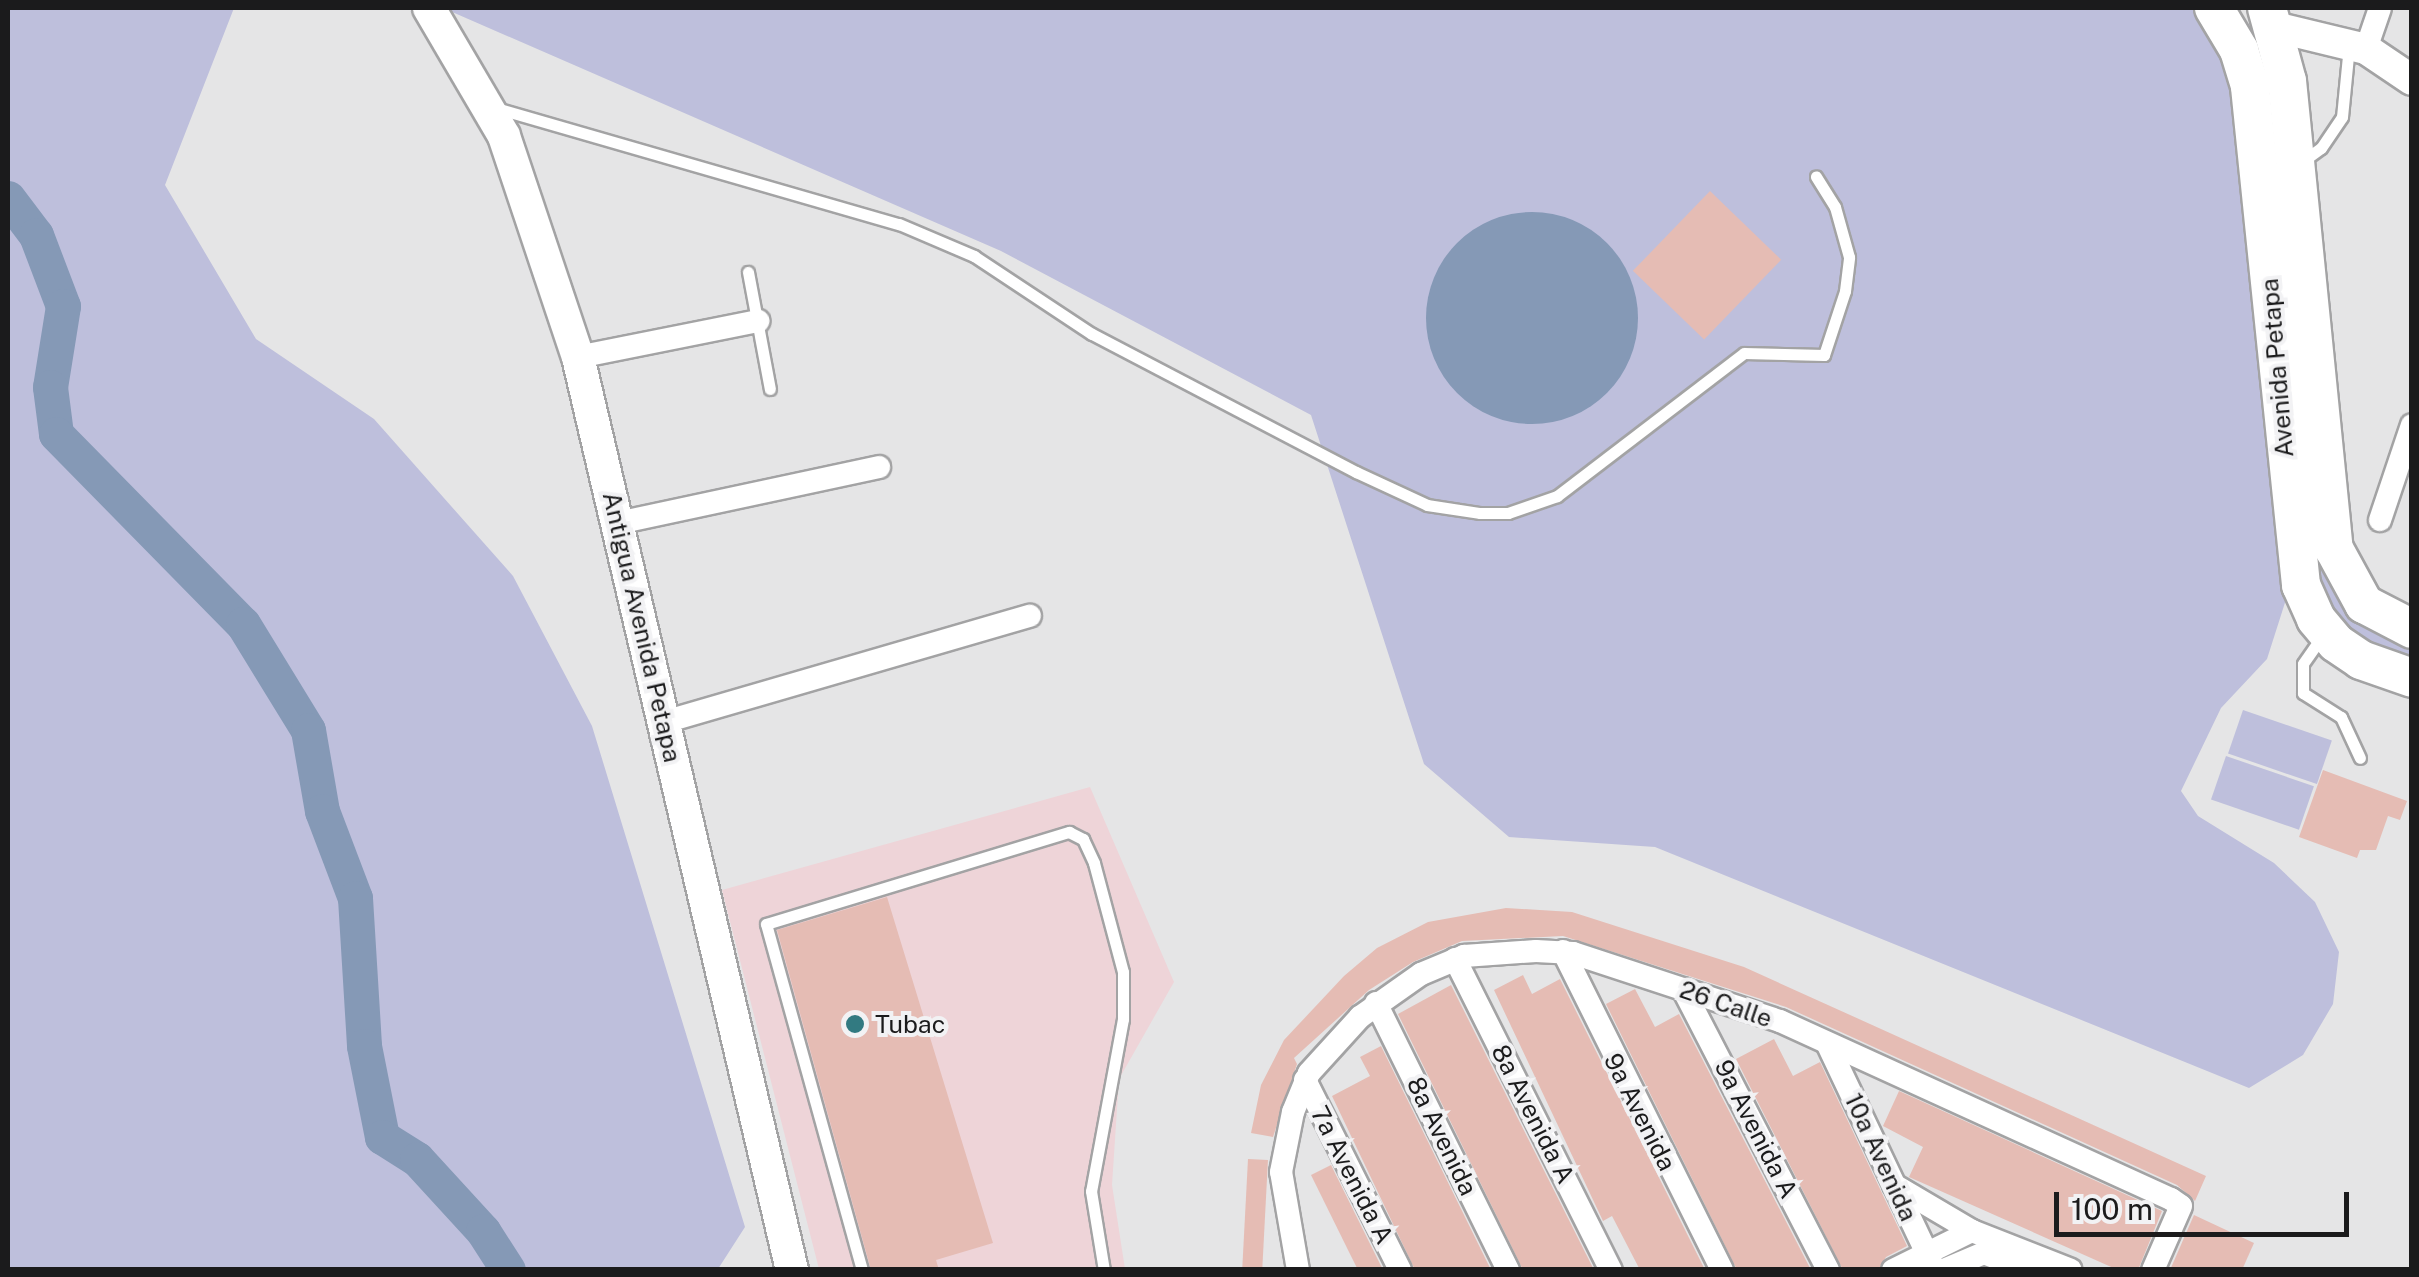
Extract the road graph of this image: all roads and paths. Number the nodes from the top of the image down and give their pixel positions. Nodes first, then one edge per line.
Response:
1 (429, 8) edge
2 (2214, 8) edge
3 (2380, 8) edge
4 (2271, 17) edge
5 (2358, 47) junction
6 (2412, 80) edge
7 (489, 106) junction
8 (2296, 166) junction
9 (1816, 176) dead end
10 (748, 272) dead end
11 (758, 321) junction
12 (578, 357) junction
13 (770, 389) dead end
14 (2412, 425) edge
15 (2323, 436) junction
16 (2284, 440) junction
17 (879, 467) dead end
18 (2380, 520) dead end
19 (618, 523) junction
20 (1030, 616) dead end
21 (2412, 629) edge
22 (2326, 632) junction
23 (2412, 678) edge
24 (664, 722) junction
25 (2360, 758) dead end
26 (1563, 952) junction
27 (1455, 959) junction
28 (1683, 990) junction
29 (1376, 1003) junction
30 (1827, 1044) junction
31 (1304, 1080) junction
32 (1894, 1185) junction
33 (1972, 1231) junction
34 (1944, 1265) edge
35 (792, 1270) edge
36 (862, 1270) edge
37 (1104, 1270) edge
38 (1298, 1270) edge
39 (1400, 1270) edge
40 (1508, 1270) edge
41 (1610, 1270) edge
42 (1722, 1270) edge
43 (1828, 1270) edge
44 (1893, 1270) edge
45 (2027, 1270) edge
46 (2071, 1270) edge
47 (2153, 1270) edge

1 - 7 main road, Antigua Avenida Petapa
2 - 16 main road, Avenida Petapa
3 - 5 street
4 - 5 street
4 - 8 main road, Avenida Petapa
5 - 6 street
5 - 8 lane
7 - 9 lane
7 - 12 main road, Antigua Avenida Petapa
8 - 15 main road, Avenida Petapa
10 - 11 lane
11 - 12 street
11 - 13 lane
12 - 19 main road, Antigua Avenida Petapa
14 - 18 street
15 - 16 main road
15 - 21 main road, Avenida Petapa
16 - 22 main road, Avenida Petapa
17 - 19 street
19 - 24 main road, Antigua Avenida Petapa
20 - 24 street
22 - 23 main road, Avenida Petapa
22 - 25 lane
24 - 35 main road, Antigua Avenida Petapa
26 - 27 street, 26 Calle
26 - 28 street, 26 Calle
26 - 42 street, 9a Avenida
27 - 29 street, 26 Calle
27 - 41 street, 8a Avenida A
28 - 30 street, 26 Calle
28 - 43 street, 9a Avenida A
29 - 31 street, 26 Calle
29 - 40 street, 8a Avenida
30 - 32 street, 10a Avenida
30 - 47 street, 26 Calle
31 - 38 street
31 - 39 street, 7a Avenida A
32 - 33 street
32 - 34 street, 10a Avenida
33 - 34 street
33 - 46 street
34 - 44 street
34 - 45 street
36 - 37 lane

